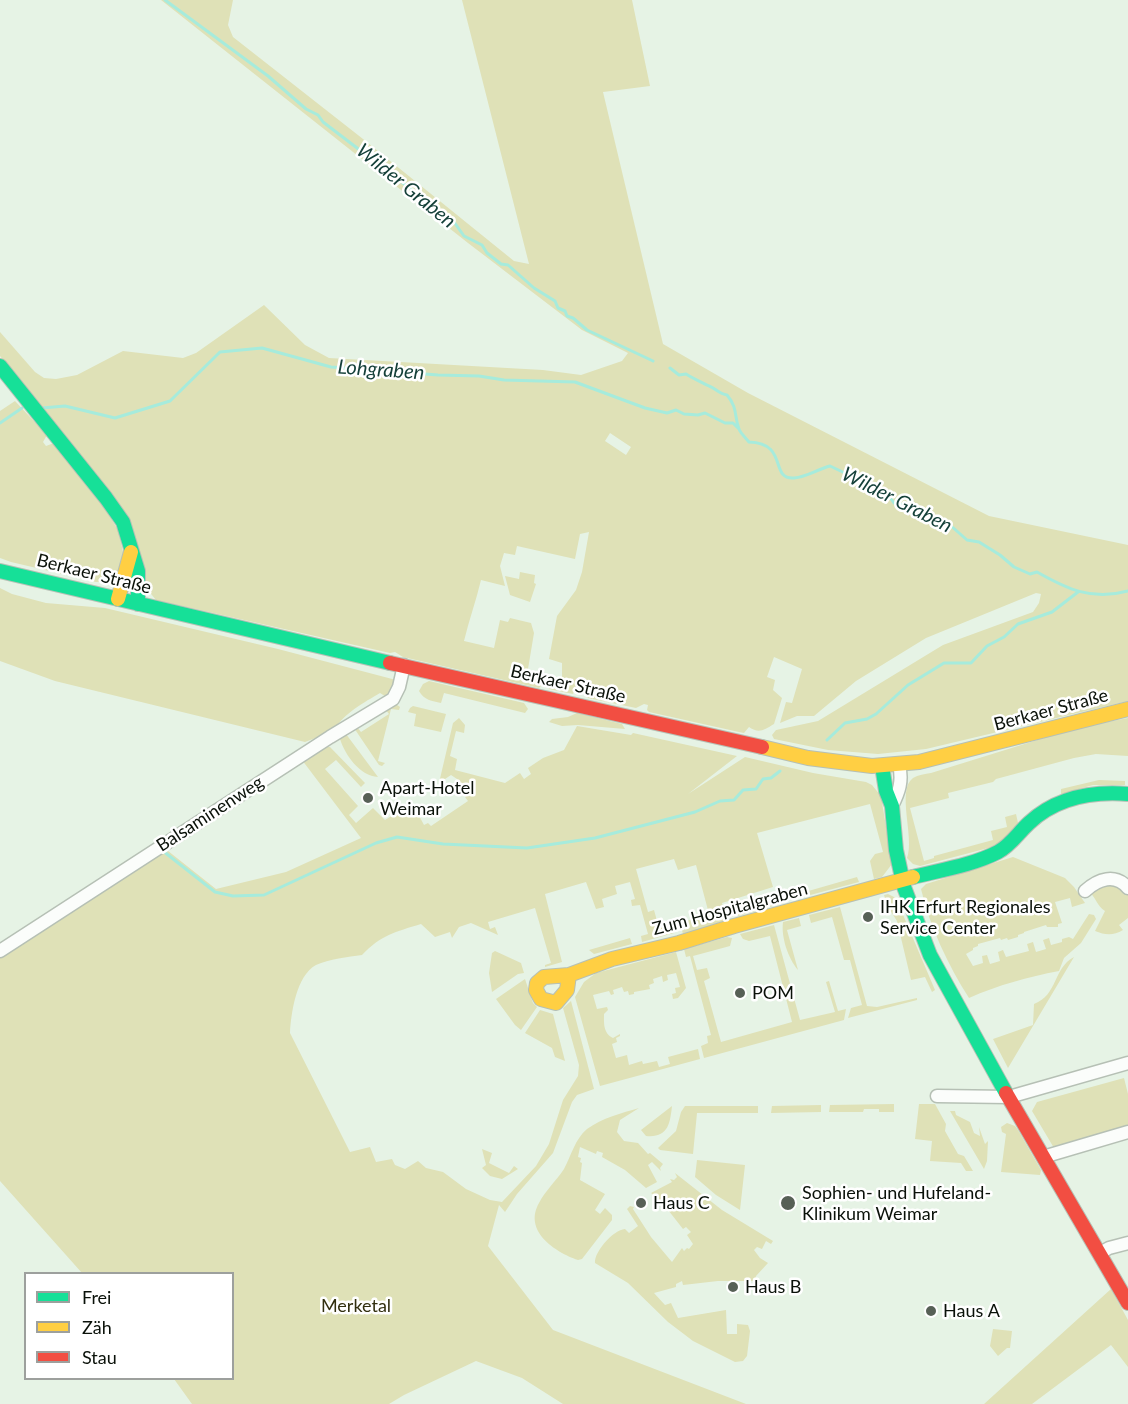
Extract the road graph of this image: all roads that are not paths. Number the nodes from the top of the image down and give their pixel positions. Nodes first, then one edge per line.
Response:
1 (0, 366) edge
2 (132, 551) junction
3 (0, 571) edge
4 (118, 598) junction
5 (138, 604) junction
6 (404, 665) junction
7 (1128, 709) edge
8 (899, 765) junction
9 (882, 766) junction
10 (1128, 794) edge
11 (892, 807) junction
12 (902, 879) junction
13 (1128, 888) edge
14 (1085, 891) dead end
15 (0, 951) edge
16 (569, 975) dead end
17 (1128, 1063) edge
18 (937, 1096) dead end
19 (1009, 1097) junction
20 (1128, 1132) edge
21 (1043, 1157) junction
22 (1128, 1243) edge
23 (1100, 1254) junction
24 (1128, 1303) edge

1 - 2 street
2 - 4 street
2 - 5 street
3 - 4 street, Berkaer Straße
4 - 5 street, Berkaer Straße
5 - 6 street, Berkaer Straße
6 - 9 street, Berkaer Straße
6 - 15 street, Balsaminenweg
7 - 8 street, Berkaer Straße
8 - 9 street, Berkaer Straße
8 - 11 street
9 - 11 street
10 - 12 street, Zum Hospitalgraben
11 - 12 street
12 - 16 street, Zum Hospitalgraben
12 - 19 street
13 - 14 street
17 - 19 street
18 - 19 street
19 - 21 street
20 - 21 street
21 - 23 street
22 - 23 street
23 - 24 street

